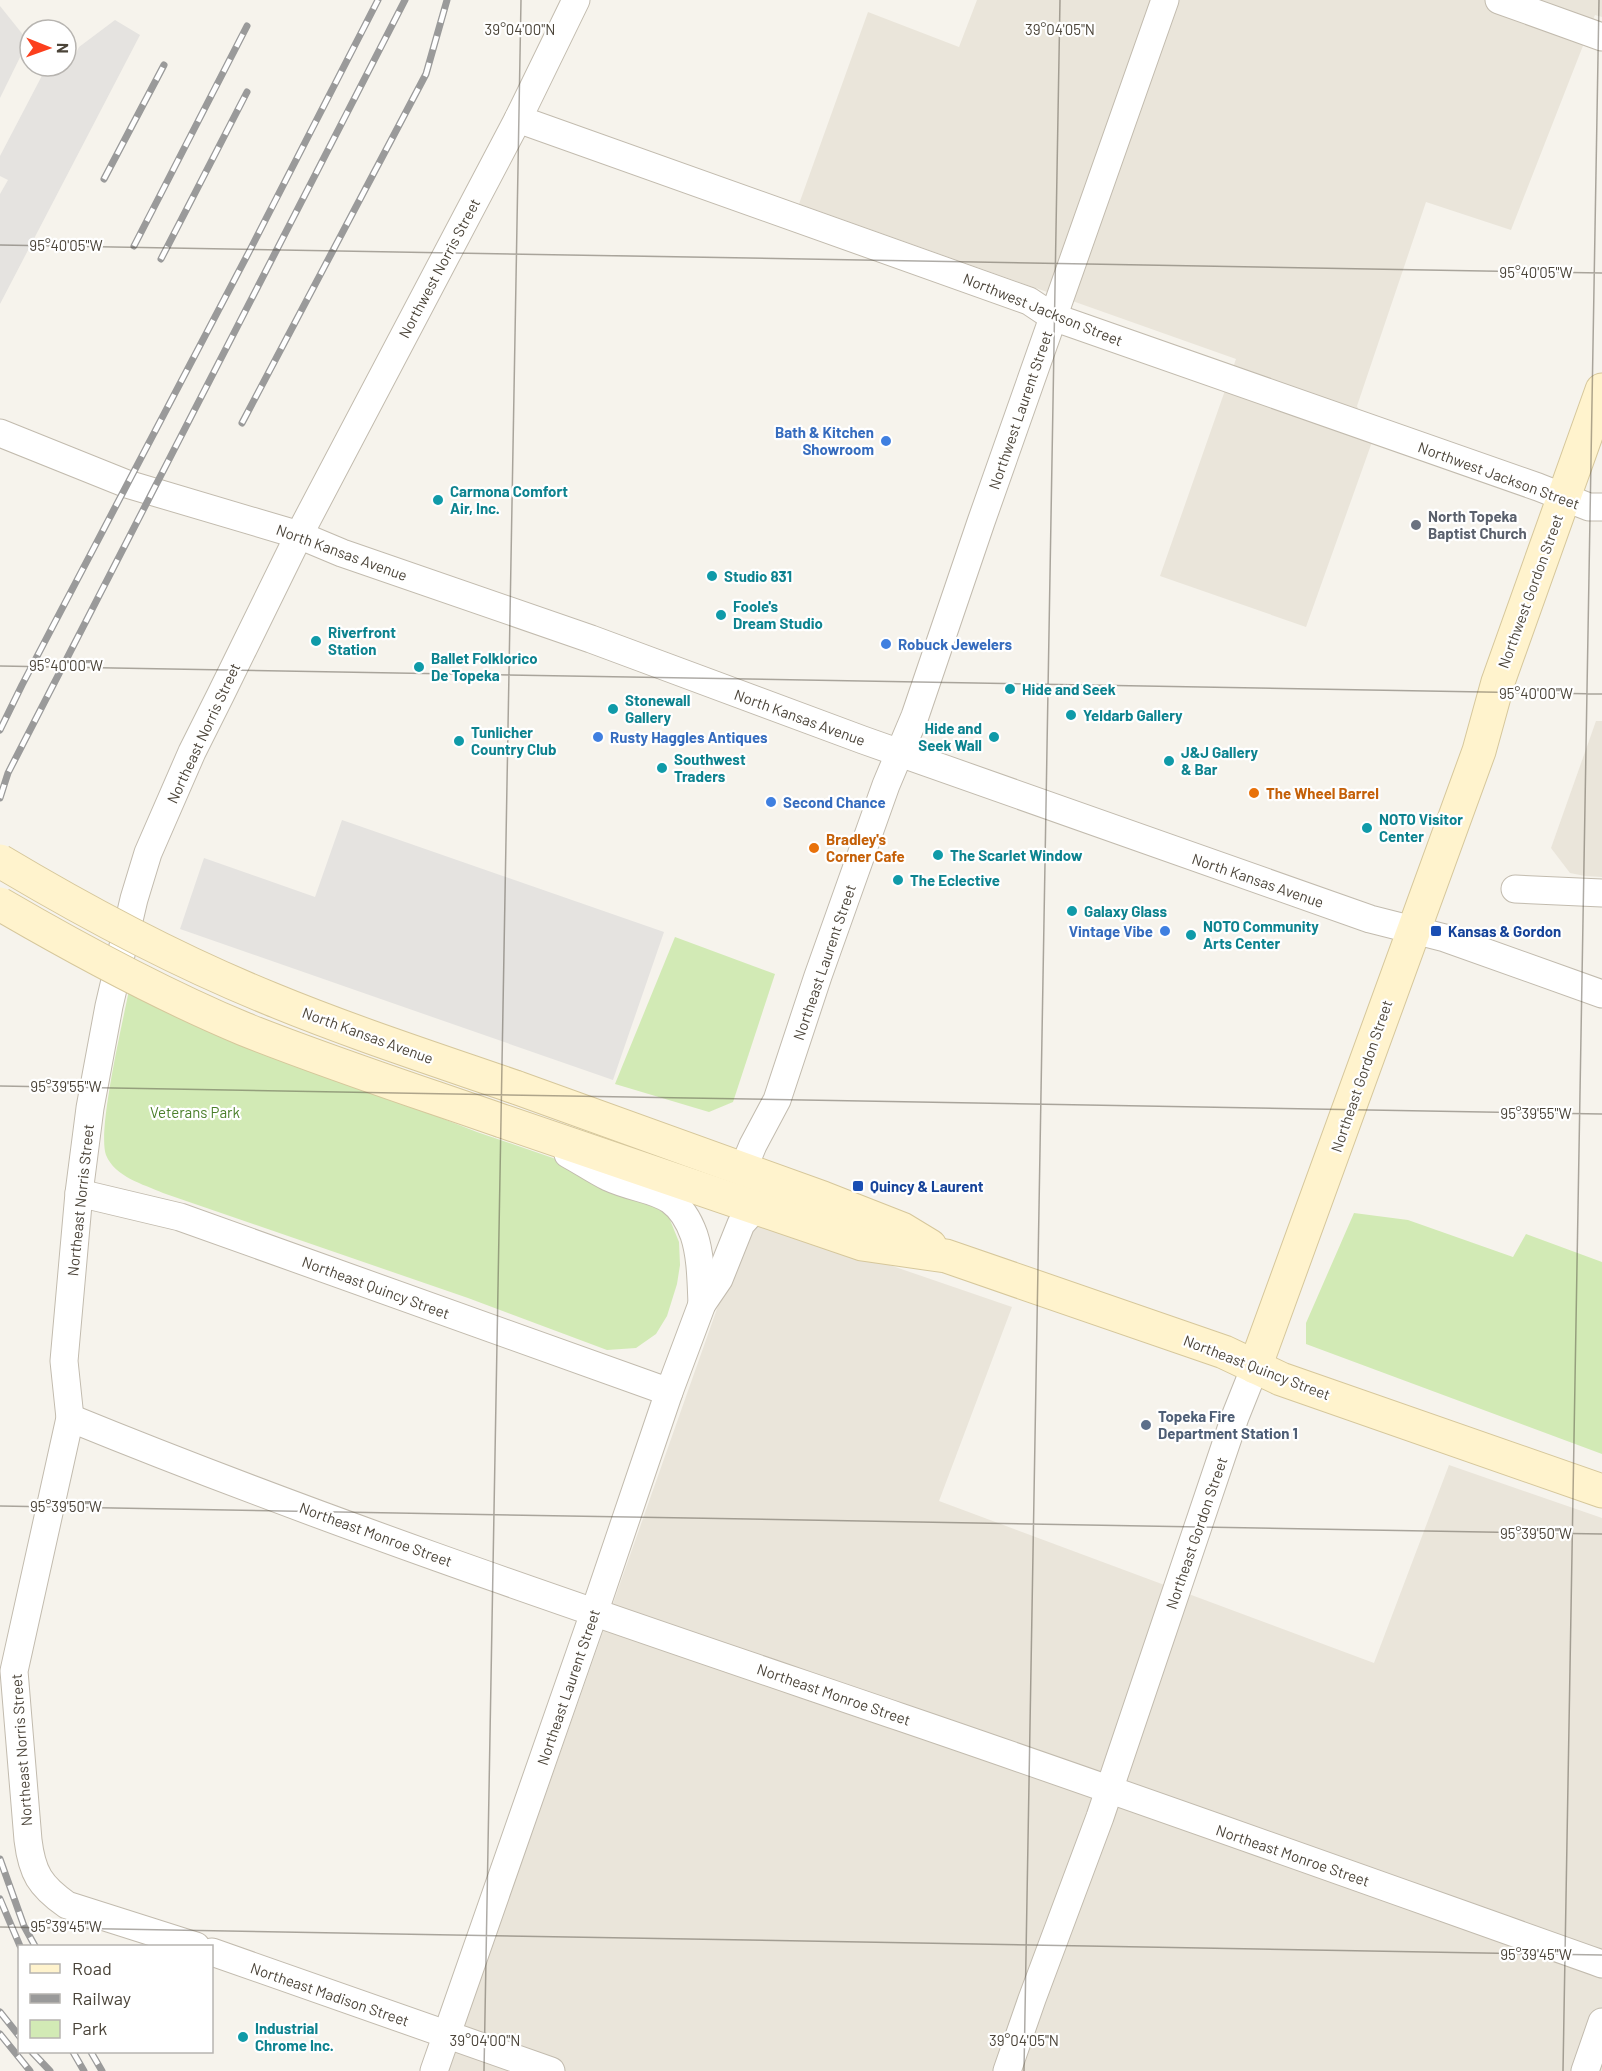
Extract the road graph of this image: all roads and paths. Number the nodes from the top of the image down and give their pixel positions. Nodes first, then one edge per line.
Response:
1 (576, 0) edge
2 (1164, 0) edge
3 (1499, 0) edge
4 (1602, 38) edge
5 (518, 119) junction
6 (1053, 317) junction
7 (1602, 390) edge
8 (0, 433) edge
9 (1564, 497) junction
10 (1602, 507) edge
11 (299, 535) junction
12 (900, 752) junction
13 (0, 861) edge
14 (1515, 889) dead end
15 (1602, 893) edge
16 (0, 904) edge
17 (1415, 929) junction
18 (1602, 994) edge
19 (515, 1087) joint
20 (513, 1125) junction
21 (743, 1169) junction
22 (80, 1193) junction
23 (762, 1209) junction
24 (946, 1256) junction
25 (702, 1304) junction
26 (1255, 1367) junction
27 (669, 1392) junction
28 (70, 1418) junction
29 (1602, 1491) edge
30 (594, 1613) junction
31 (1109, 1789) junction
32 (190, 1945) edge
33 (213, 1952) edge
34 (1602, 1964) edge
35 (1602, 2022) edge
36 (446, 2035) junction
37 (434, 2071) edge
38 (551, 2071) edge
39 (1007, 2071) edge
40 (1585, 2071) edge

1 - 5 street, Northwest Norris Street
2 - 6 street, Northwest Laurent Street
3 - 4 street
5 - 6 street, Northwest Jackson Street
5 - 11 street, Northwest Norris Street
6 - 9 street, Northwest Jackson Street
6 - 12 street, Northwest Laurent Street
7 - 9 main road, Northwest Gordon Street
8 - 11 street, North Kansas Avenue
9 - 10 street, Northwest Jackson Street
9 - 17 main road, Northwest Gordon Street
11 - 12 street, North Kansas Avenue
11 - 22 street, Northeast Norris Street
12 - 17 street, North Kansas Avenue
12 - 21 street, Northeast Laurent Street
13 - 19 main road, North Kansas Avenue, bridge
14 - 15 street
16 - 20 main road, bridge
17 - 18 street, North Kansas Avenue
17 - 26 main road, Northeast Gordon Street
19 - 21 main road, Northeast Quincy Street
20 - 23 main road, Northeast Quincy Street
20 - 25 street, Northeast Laurent Street
21 - 24 main road, Northeast Quincy Street
22 - 27 street, Northeast Quincy Street
22 - 28 street, Northeast Norris Street
23 - 24 main road, Northeast Quincy Street
23 - 25 street, Northeast Laurent Street
24 - 26 main road, Northeast Quincy Street
25 - 27 street, Northeast Laurent Street
26 - 29 main road, Northeast Quincy Street
26 - 31 street, Northeast Gordon Street
27 - 30 street, Northeast Laurent Street
28 - 30 street, Northeast Monroe Street
28 - 32 street, Northeast Norris Street
30 - 31 street, Northeast Monroe Street
30 - 36 street, Northeast Laurent Street
31 - 34 street, Northeast Monroe Street
31 - 39 street, Northeast Gordon Street
33 - 36 street, Northeast Madison Street
35 - 40 street
36 - 37 street, Northeast Laurent Street
36 - 38 street, Northeast Madison Street

